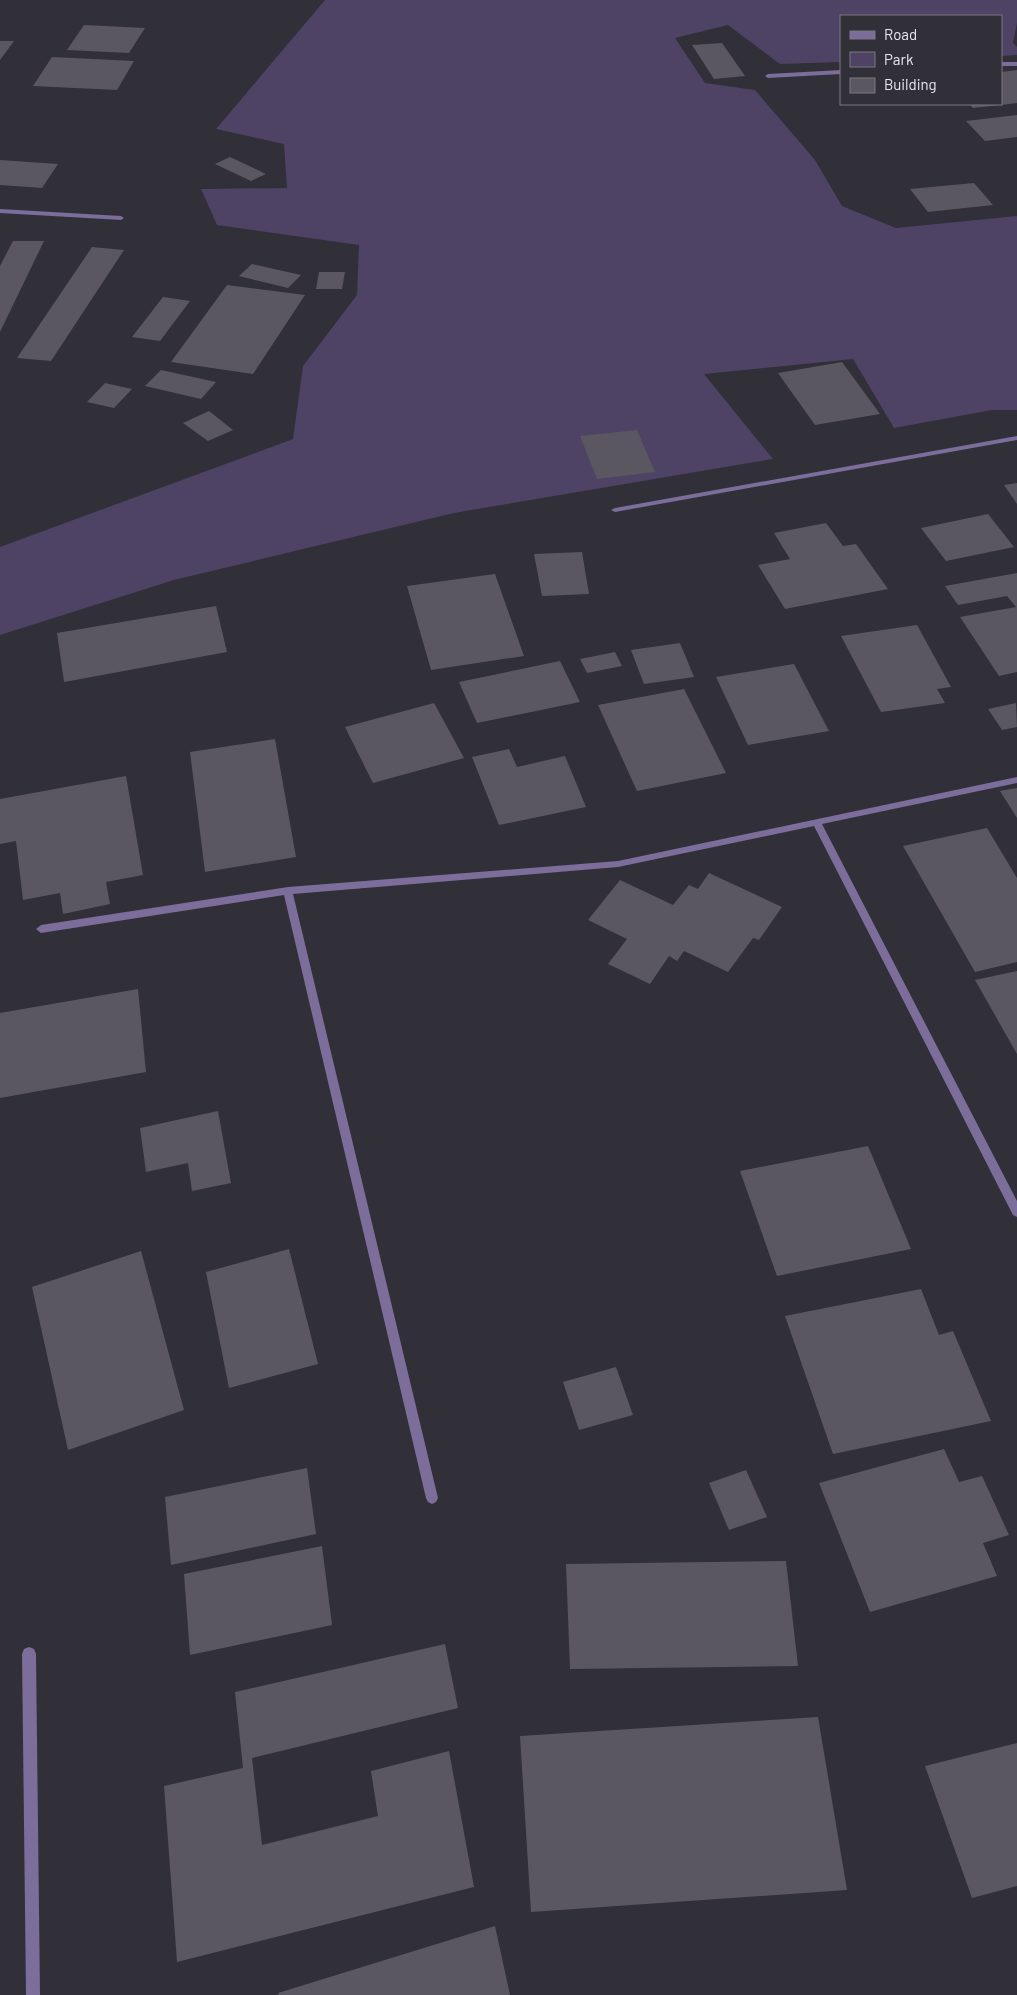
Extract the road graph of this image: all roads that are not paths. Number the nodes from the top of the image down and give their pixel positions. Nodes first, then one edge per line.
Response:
1 (1002, 64) edge
2 (1017, 64) edge
3 (840, 72) edge
4 (768, 76) dead end
5 (0, 211) edge
6 (121, 218) dead end
7 (1017, 438) edge
8 (615, 510) dead end
9 (1017, 780) edge
10 (816, 823) junction
11 (288, 892) junction
12 (41, 929) dead end
13 (1017, 1212) edge
14 (432, 1498) dead end
15 (29, 1654) dead end
16 (33, 1995) edge

1 - 2 street
3 - 4 street
5 - 6 street
7 - 8 street
9 - 10 street
10 - 11 street
10 - 13 street
11 - 12 street
11 - 14 street
15 - 16 street

